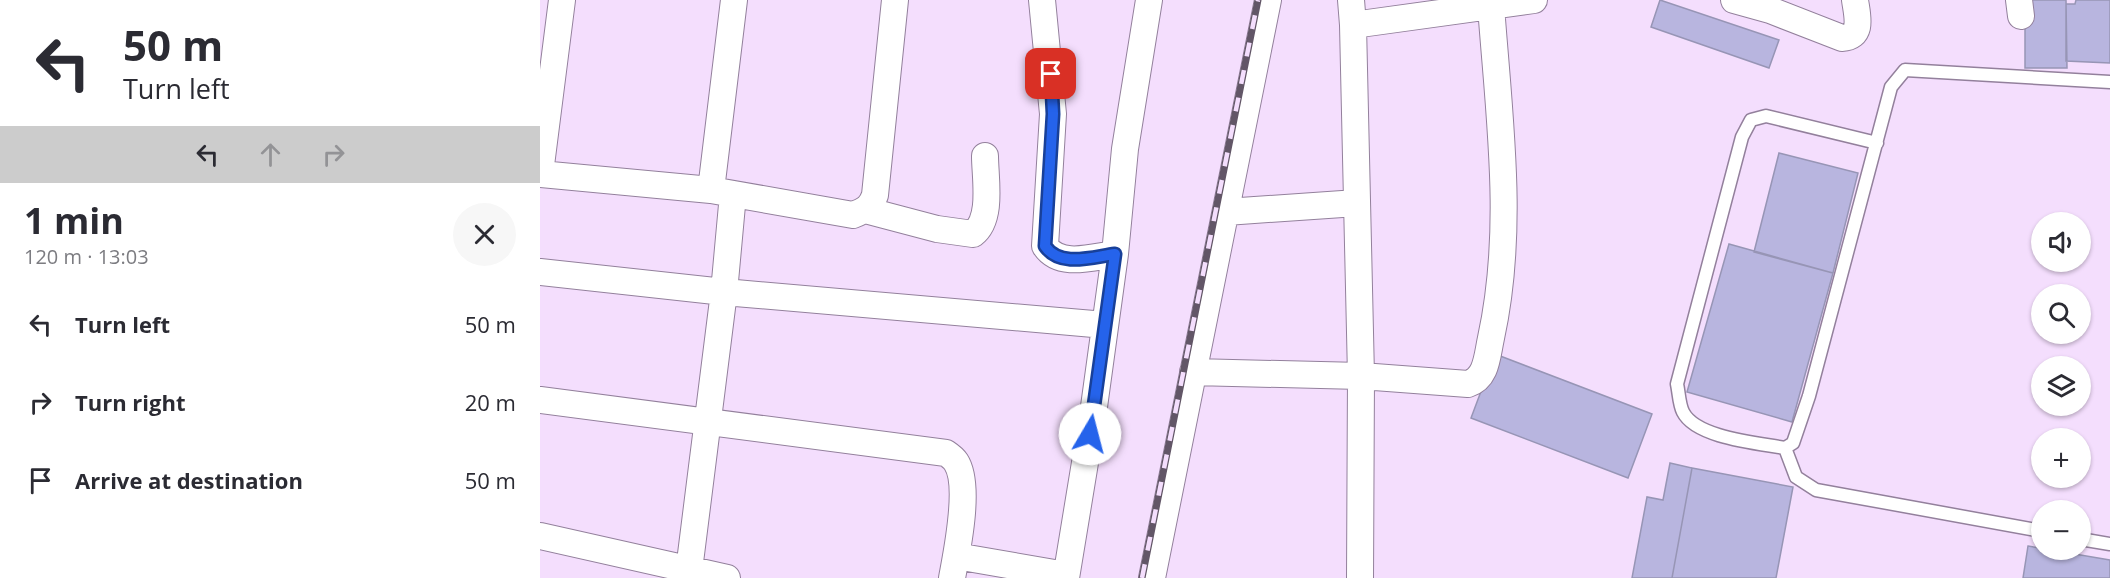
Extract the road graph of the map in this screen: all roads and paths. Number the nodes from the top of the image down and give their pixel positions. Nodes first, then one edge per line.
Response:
1 (562, 0) edge
2 (734, 0) edge
3 (895, 0) edge
4 (1042, 0) edge
5 (1149, 0) edge
6 (1268, 0) edge
7 (1351, 0) edge
8 (1534, 0) edge
9 (1734, 0) edge
10 (1855, 0) edge
11 (1491, 6) junction
12 (1353, 25) junction
13 (2110, 82) edge
14 (1877, 143) junction
15 (985, 156) dead end
16 (540, 173) edge
17 (722, 192) junction
18 (1357, 203) junction
19 (865, 210) junction
20 (1226, 212) junction
21 (1115, 254) junction
22 (540, 272) edge
23 (724, 292) junction
24 (1105, 325) junction
25 (1192, 372) junction
26 (1361, 376) junction
27 (540, 400) edge
28 (707, 422) junction
29 (1785, 448) junction
30 (2031, 529) edge
31 (540, 536) edge
32 (2091, 540) edge
33 (2110, 544) edge
34 (954, 567) edge
35 (688, 573) edge
36 (1066, 576) edge
37 (727, 578) edge
38 (1152, 578) edge
39 (1360, 578) edge

1 - 16 street
2 - 17 street
3 - 19 street
4 - 21 street
5 - 21 street
6 - 20 street
7 - 12 street
8 - 11 street
9 - 10 street
11 - 12 street
11 - 26 street
12 - 18 street
13 - 14 lane
14 - 29 lane
14 - 29 lane
15 - 19 street
16 - 17 street
17 - 19 street
17 - 23 street
18 - 20 street
18 - 26 street
20 - 25 street
21 - 24 street
22 - 23 street
23 - 24 street
23 - 28 street
24 - 36 street
25 - 26 street
25 - 38 street
26 - 39 street
27 - 28 street
28 - 34 street
28 - 35 street
29 - 30 lane
31 - 35 street
32 - 33 lane
34 - 36 street
35 - 37 street

